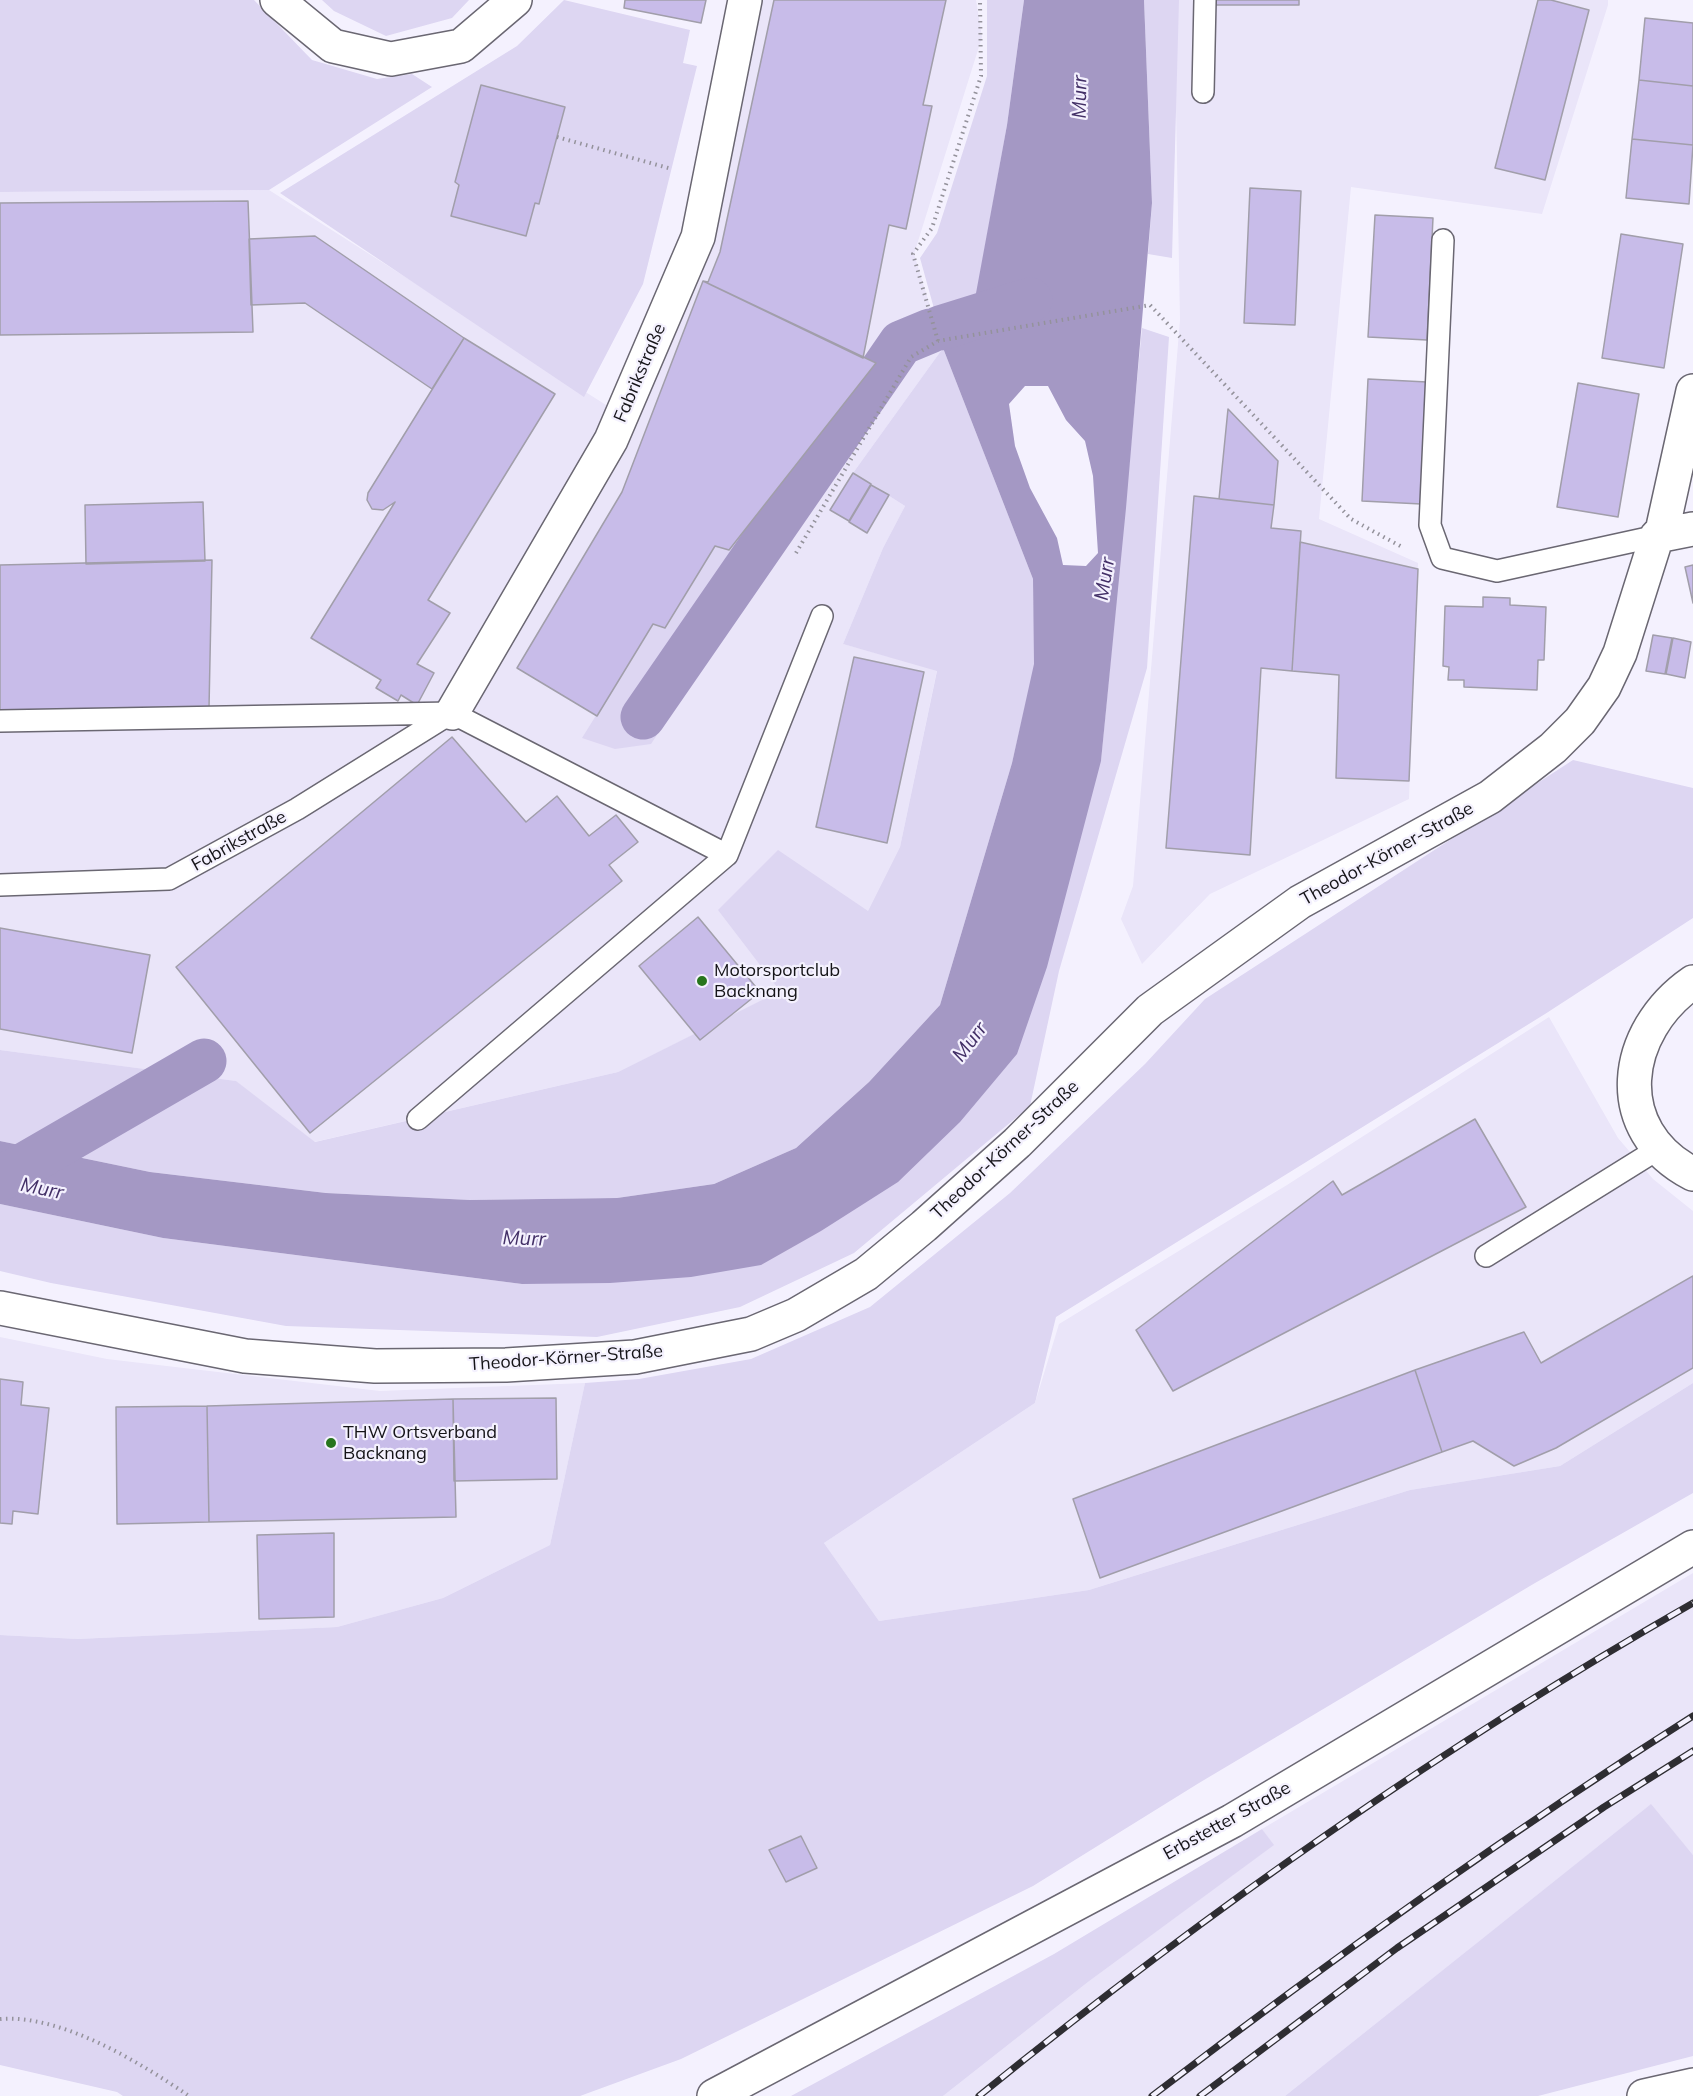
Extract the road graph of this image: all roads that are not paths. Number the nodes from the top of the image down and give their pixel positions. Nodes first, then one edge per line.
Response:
1 (276, 0) edge
2 (515, 0) edge
3 (745, 0) edge
4 (1205, 0) edge
5 (1203, 92) dead end
6 (1443, 240) dead end
7 (1693, 391) edge
8 (1693, 530) edge
9 (1659, 536) junction
10 (822, 616) dead end
11 (452, 713) junction
12 (0, 721) edge
13 (727, 855) junction
14 (0, 885) edge
15 (1693, 982) edge
16 (418, 1119) dead end
17 (1658, 1149) junction
18 (1693, 1174) edge
19 (1486, 1256) dead end
20 (0, 1308) edge
21 (1693, 1546) edge
22 (1693, 2085) edge
23 (714, 2096) edge
24 (1644, 2096) edge

1 - 2 street
3 - 11 street, Fabrikstraße
4 - 5 lane
6 - 9 lane
7 - 9 street, Theodor-Körner-Straße
8 - 9 street
9 - 20 street, Theodor-Körner-Straße
10 - 13 lane
11 - 12 lane
11 - 13 lane
11 - 14 lane, Fabrikstraße
13 - 16 lane
15 - 17 street
17 - 18 street
17 - 19 lane
21 - 23 street, Erbstetter Straße
22 - 24 street

